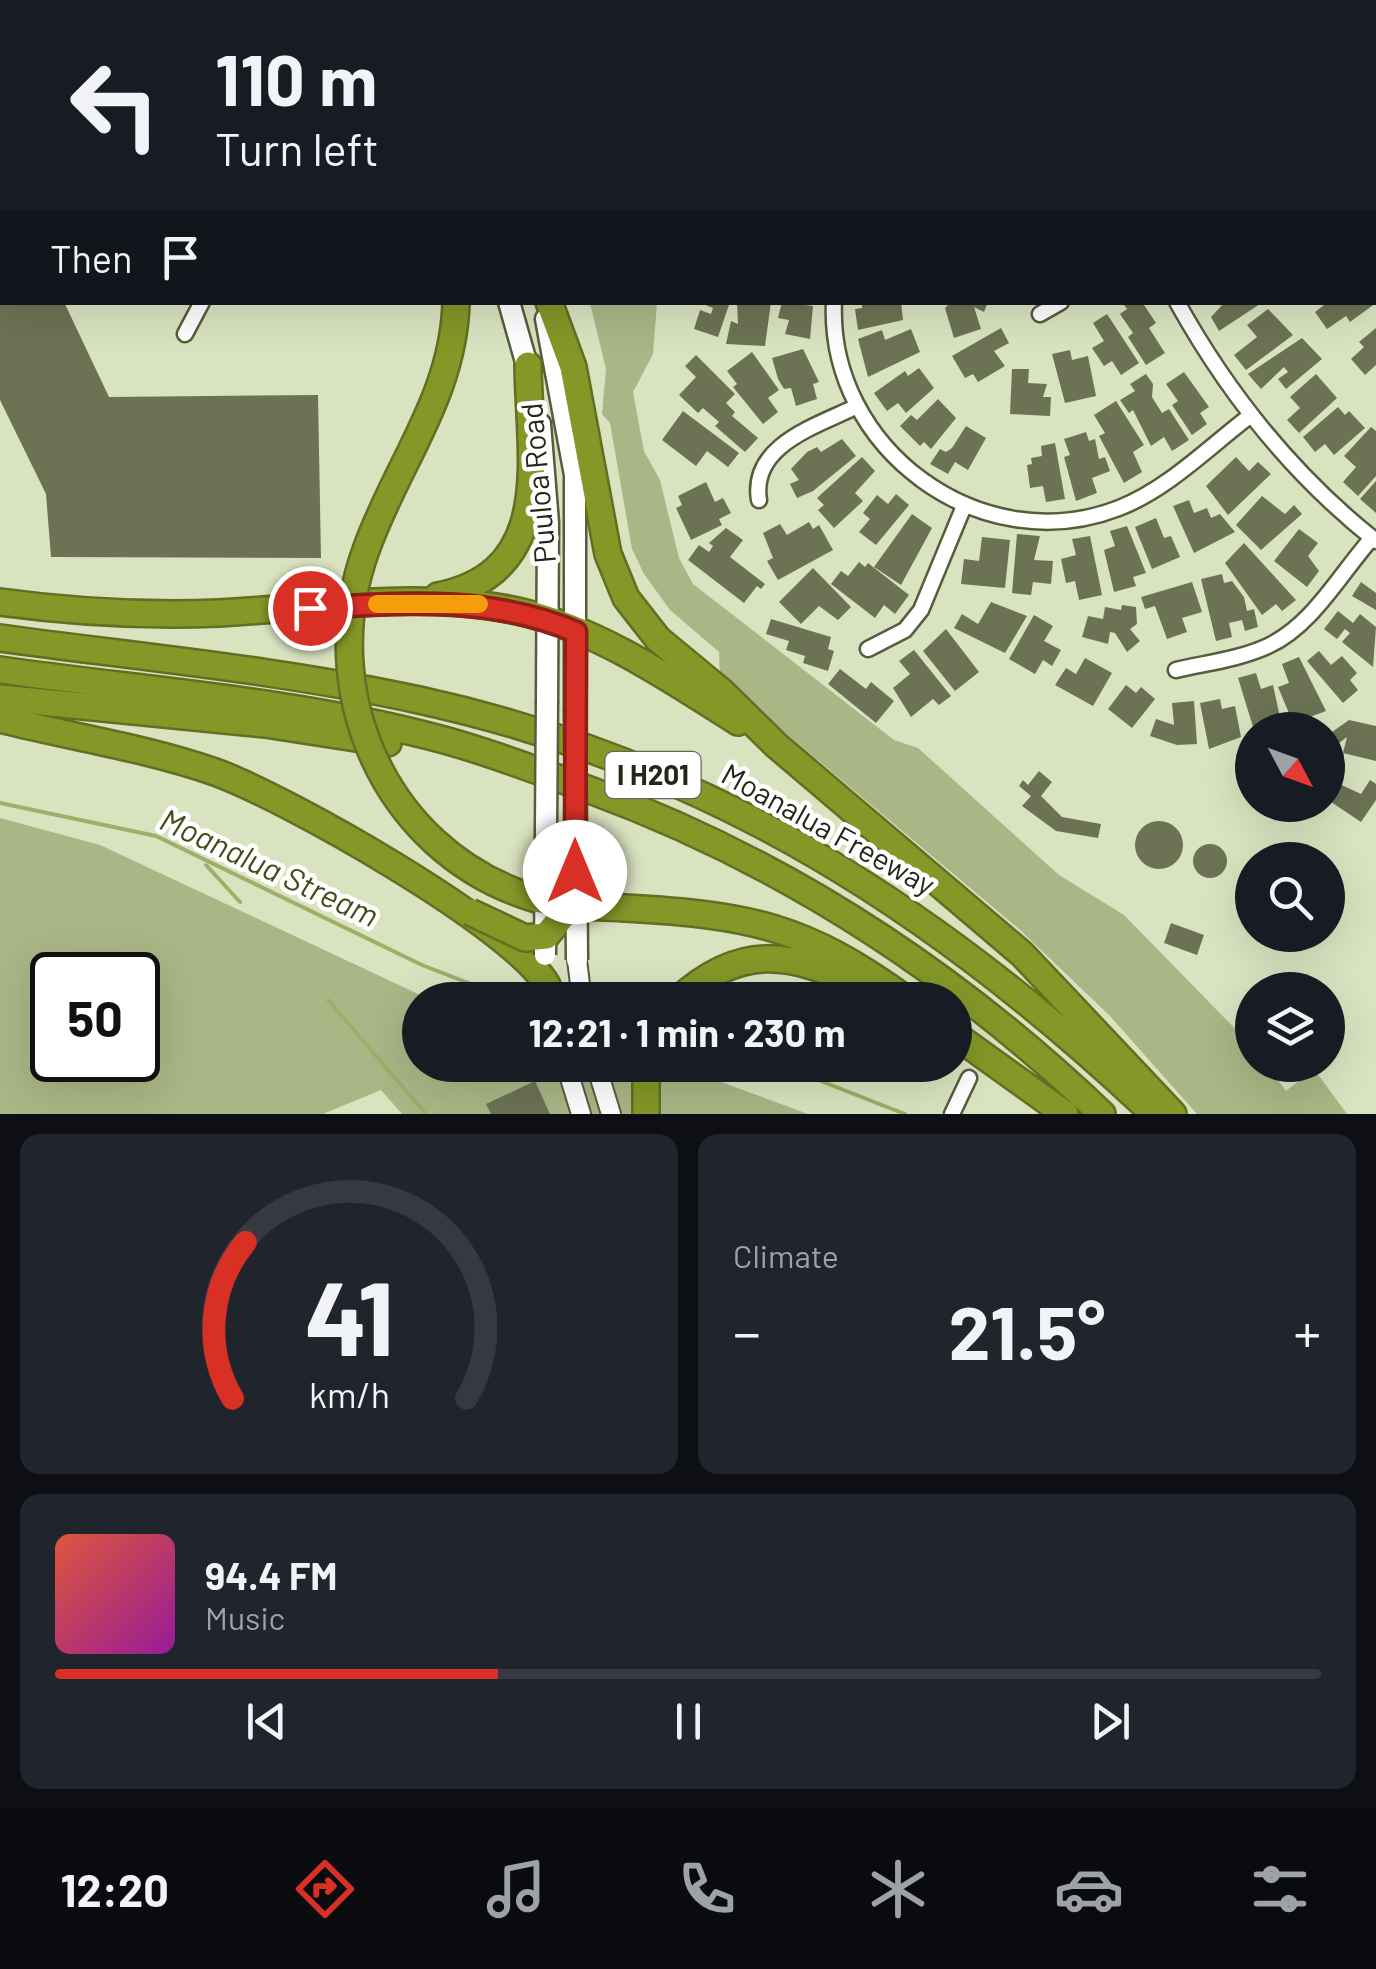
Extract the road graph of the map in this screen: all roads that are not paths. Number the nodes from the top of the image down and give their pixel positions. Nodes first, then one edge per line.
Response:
1 (200, 305) edge
2 (456, 305) edge
3 (510, 305) edge
4 (546, 305) edge
5 (547, 305) edge
6 (834, 305) edge
7 (1056, 305) edge
8 (1179, 305) edge
9 (1040, 314) dead end
10 (185, 334) dead end
11 (528, 365) junction
12 (856, 407) junction
13 (1251, 415) junction
14 (759, 500) dead end
15 (964, 506) junction
16 (1374, 540) edge
17 (0, 602) edge
18 (388, 604) junction
19 (548, 620) junction
20 (576, 632) junction
21 (0, 638) edge
22 (868, 649) dead end
23 (0, 670) edge
24 (1176, 670) dead end
25 (0, 698) edge
26 (0, 720) edge
27 (776, 746) junction
28 (592, 792) junction
29 (575, 872) junction
30 (470, 912) junction
31 (545, 946) junction
32 (577, 960) joint
33 (542, 982) edge
34 (547, 982) edge
35 (580, 982) edge
36 (703, 982) edge
37 (851, 982) edge
38 (878, 982) edge
39 (972, 1047) edge
40 (571, 1082) edge
41 (601, 1082) edge
42 (646, 1082) edge
43 (967, 1082) edge
44 (955, 1108) edge
45 (581, 1114) edge
46 (611, 1114) edge
47 (646, 1114) edge
48 (1066, 1114) edge
49 (1102, 1114) edge
50 (1154, 1114) edge
51 (1173, 1114) edge

1 - 10 street
2 - 38 highway, bridge
3 - 11 main road, Puuloa Road
4 - 20 main road, Puuloa Road
5 - 27 highway
6 - 12 street
7 - 9 street
8 - 13 street
11 - 18 highway
11 - 19 main road, Puuloa Road
12 - 14 street
12 - 15 street
13 - 15 street
13 - 16 street
15 - 22 street
16 - 24 street
17 - 18 highway
18 - 19 highway
19 - 20 highway
19 - 31 main road, Puuloa Road, bridge
20 - 27 highway
20 - 29 main road, Puuloa Road, bridge
21 - 50 highway, Moanalua Freeway / I H201
23 - 28 highway, Moanalua Freeway / I H201
25 - 28 highway
26 - 30 highway
27 - 51 highway
28 - 49 highway, Moanalua Freeway / I H201
29 - 31 highway, bridge
29 - 32 main road, Puuloa Road, bridge
30 - 31 highway, bridge
30 - 33 highway, bridge
31 - 34 street
32 - 35 street
36 - 37 highway
39 - 48 highway
40 - 45 street
41 - 46 street
42 - 47 highway
43 - 44 street

